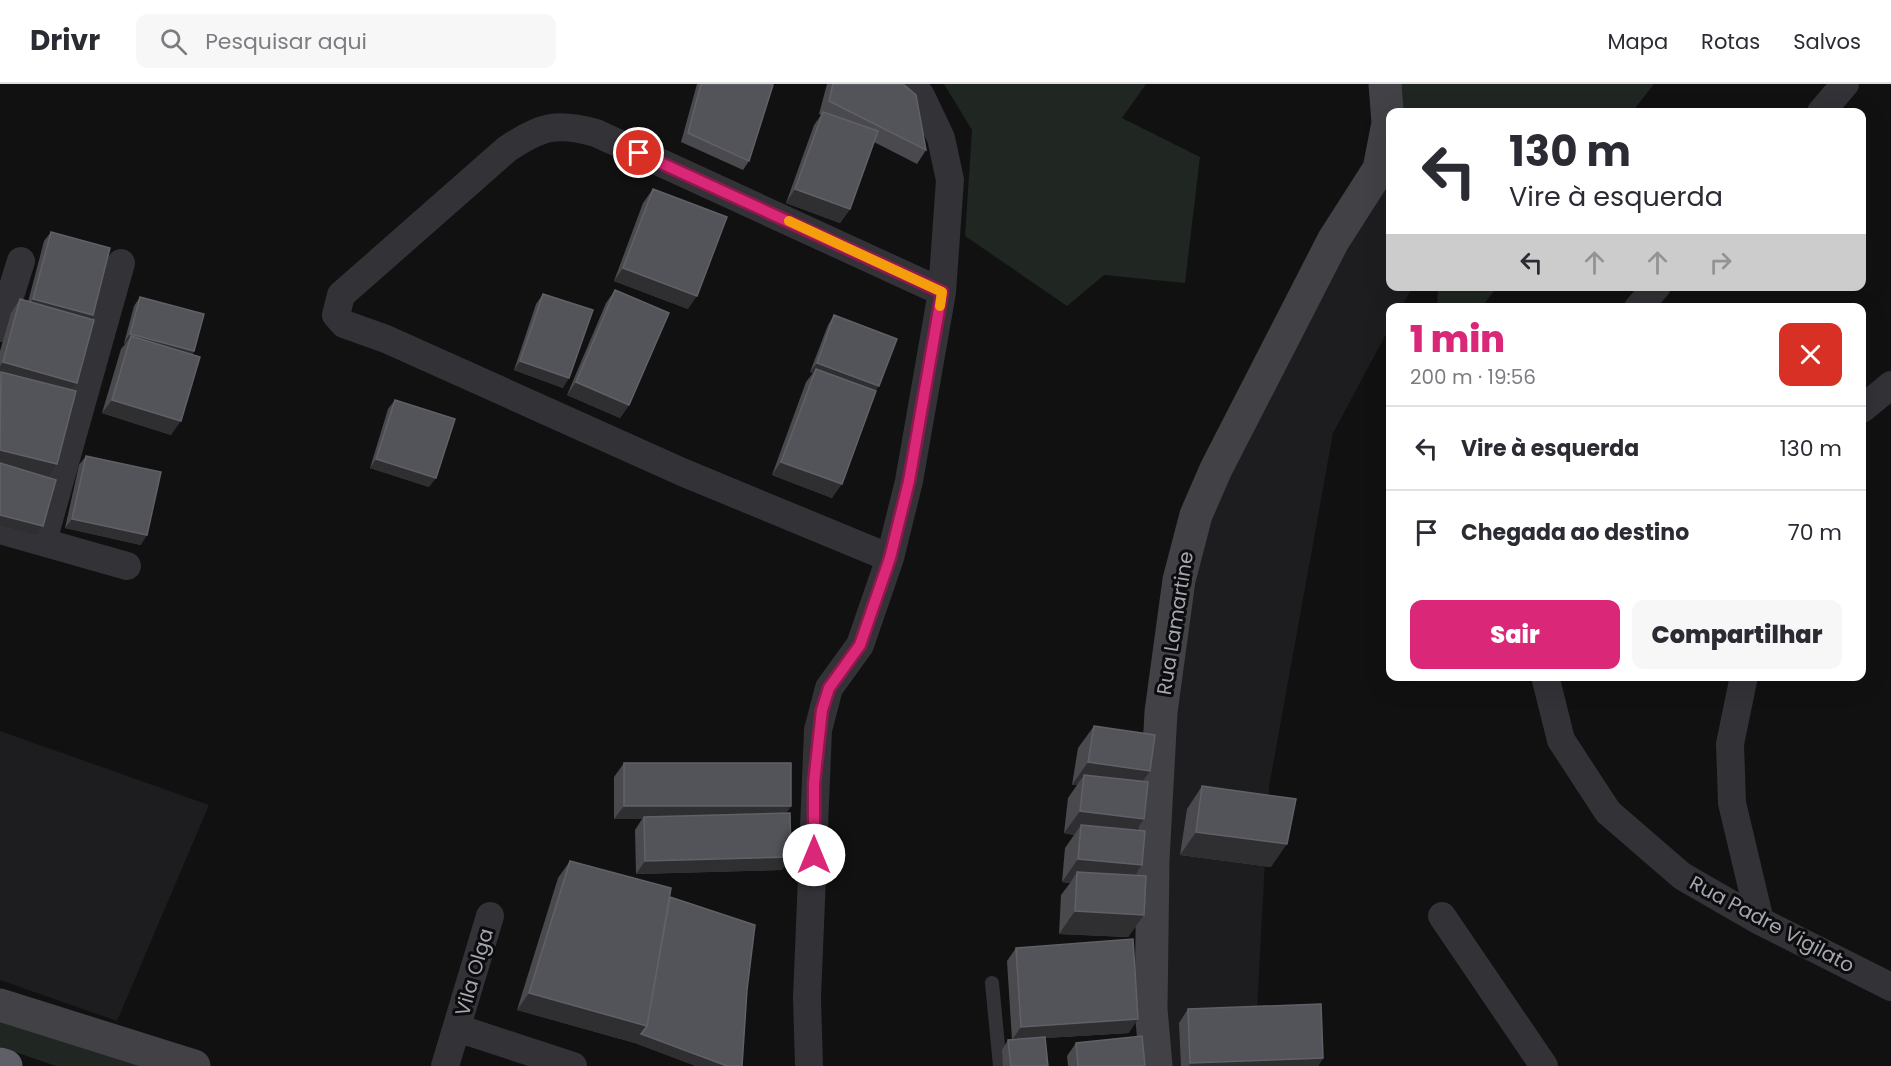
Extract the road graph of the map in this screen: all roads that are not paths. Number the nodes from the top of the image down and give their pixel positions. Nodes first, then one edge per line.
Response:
1 (912, 84) edge
2 (1385, 84) edge
3 (1845, 84) edge
4 (1387, 108) edge
5 (1824, 108) edge
6 (1386, 133) edge
7 (21, 261) dead end
8 (122, 263) dead end
9 (1653, 291) edge
10 (942, 292) junction
11 (1642, 303) edge
12 (0, 328) edge
13 (1891, 385) edge
14 (1866, 406) edge
15 (0, 530) edge
16 (43, 541) junction
17 (890, 558) junction
18 (127, 566) dead end
19 (1546, 681) edge
20 (1743, 681) edge
21 (490, 915) dead end
22 (1442, 916) dead end
23 (1760, 921) junction
24 (992, 983) dead end
25 (1891, 987) edge
26 (0, 1005) edge
27 (457, 1028) junction
28 (0, 1064) edge
29 (6, 1066) edge
30 (194, 1066) edge
31 (445, 1066) edge
32 (573, 1066) edge
33 (809, 1066) edge
34 (1000, 1066) edge
35 (1156, 1066) edge
36 (1544, 1066) edge

1 - 10 street
2 - 4 street, Rua Lamartine
3 - 5 street
6 - 35 street, Rua Lamartine
7 - 12 street
8 - 16 street
9 - 11 street
10 - 17 street
10 - 17 street
13 - 14 street
15 - 16 street
16 - 18 street
17 - 33 street
19 - 23 street, Rua Padre Vigilato
20 - 23 street
21 - 27 street, Vila Olga
22 - 36 street
23 - 25 street, Rua Padre Vigilato
24 - 34 lane
26 - 30 street
27 - 31 street, Vila Olga
27 - 32 street, Vila Olga
28 - 29 highway

